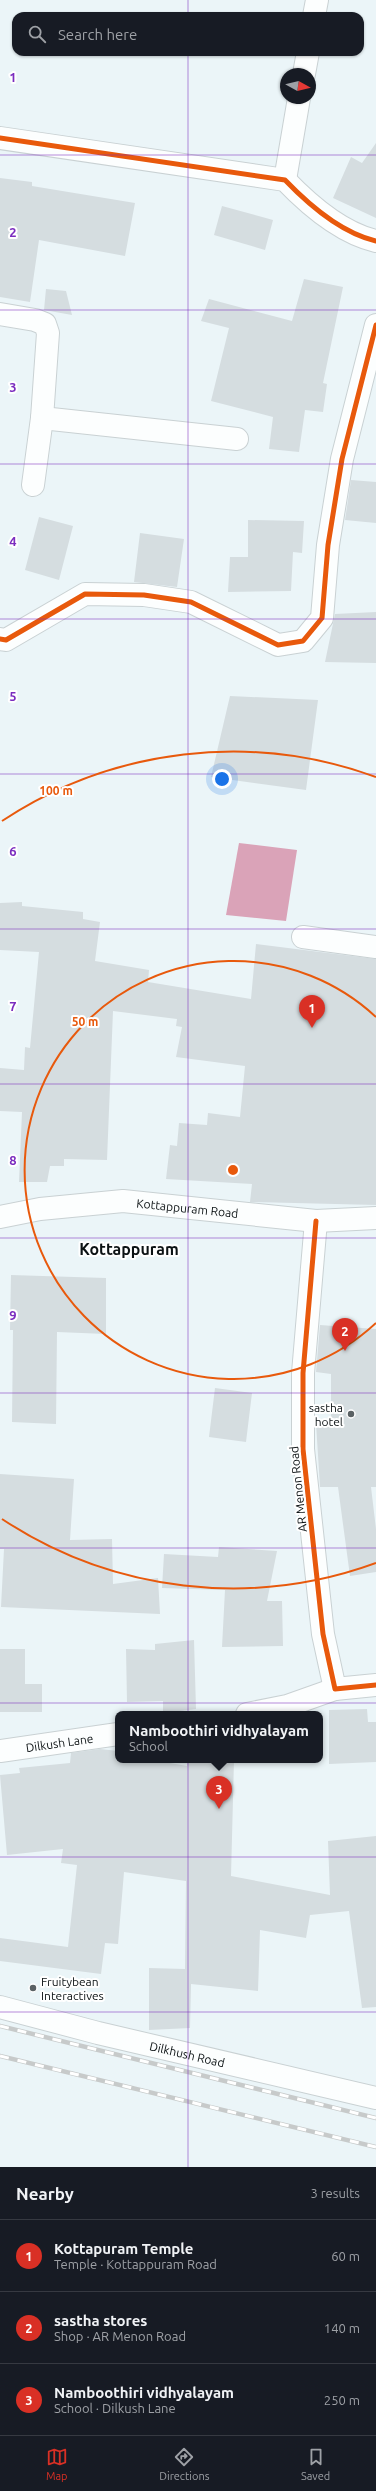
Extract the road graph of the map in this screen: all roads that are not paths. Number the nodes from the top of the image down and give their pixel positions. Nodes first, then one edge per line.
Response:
1 (317, 0) edge
2 (315, 12) edge
3 (307, 56) edge
4 (305, 68) edge
5 (299, 104) edge
6 (0, 138) edge
7 (285, 180) junction
8 (376, 241) edge
9 (0, 314) edge
10 (376, 325) edge
11 (42, 418) junction
12 (237, 439) dead end
13 (33, 485) dead end
14 (0, 639) edge
15 (303, 937) dead end
16 (376, 947) edge
17 (0, 1217) edge
18 (376, 1218) edge
19 (316, 1221) junction
20 (376, 1684) edge
21 (335, 1689) junction
22 (262, 1711) edge
23 (115, 1734) edge
24 (0, 1751) edge
25 (0, 2007) edge
26 (376, 2098) edge

1 - 2 street
3 - 4 street
5 - 7 street
6 - 7 street
7 - 8 street
9 - 11 street
10 - 14 street
11 - 12 street
11 - 13 street
15 - 16 street
17 - 19 street, Kottappuram Road
18 - 19 street, Kottappuram Road
19 - 21 street, AR Menon Road
20 - 21 street
21 - 22 street
23 - 24 street, Dilkush Lane
25 - 26 street, Dilkhush Road

